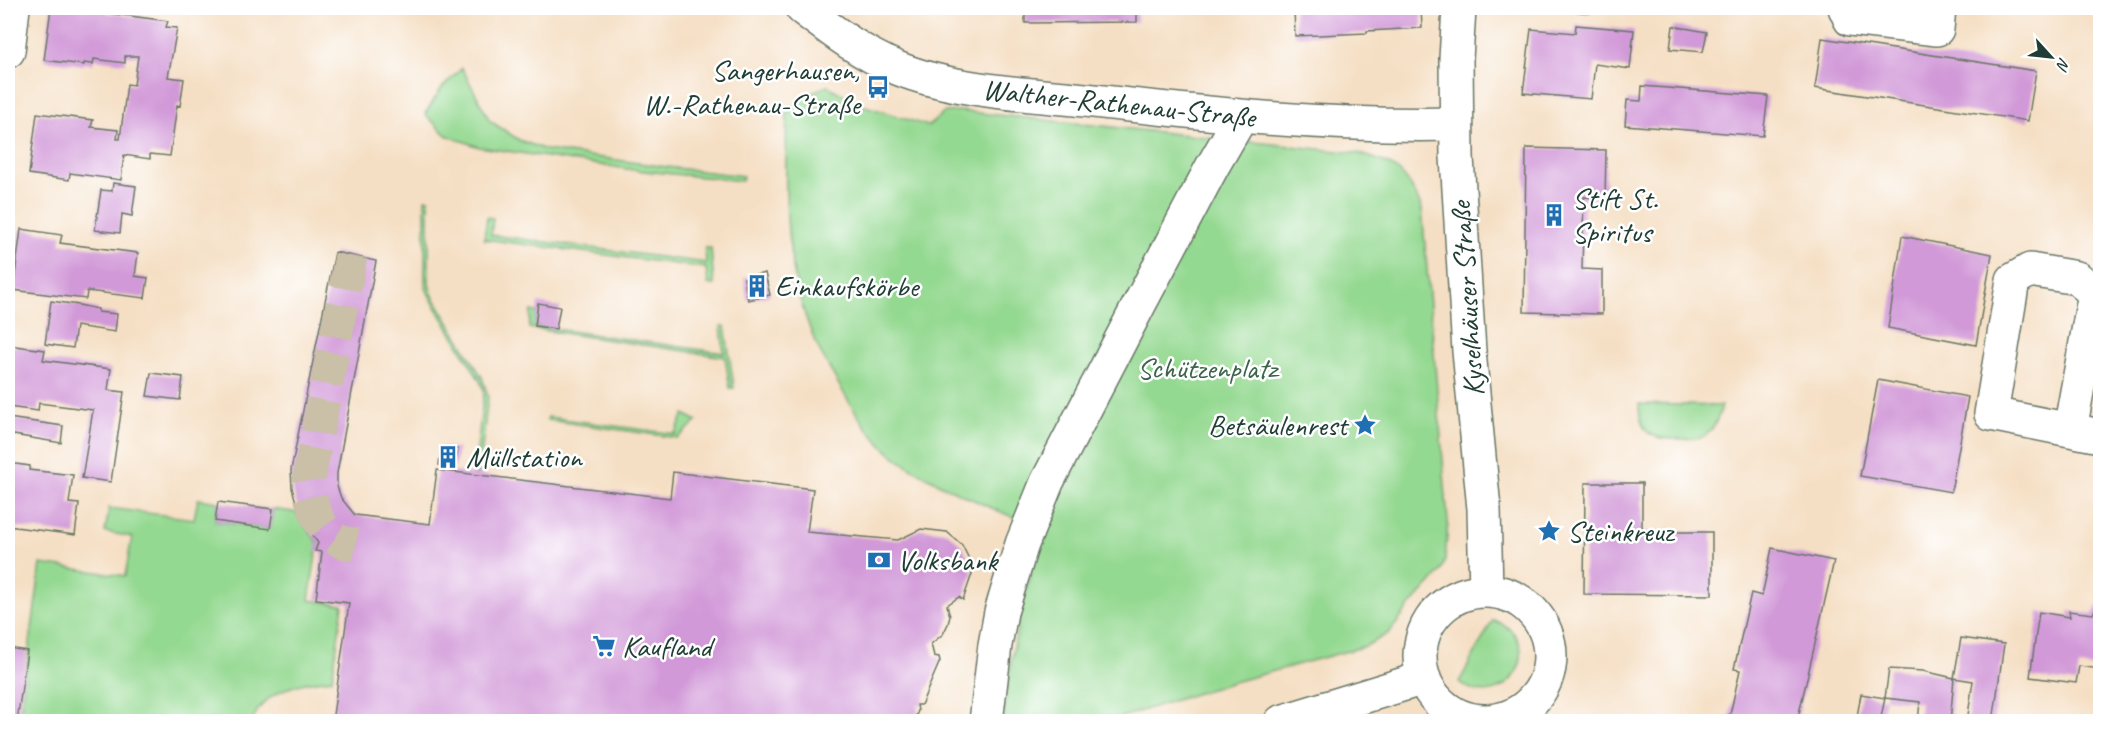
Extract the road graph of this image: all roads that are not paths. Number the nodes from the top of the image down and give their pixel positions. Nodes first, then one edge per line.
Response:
1 (13, 8) edge
2 (802, 8) edge
3 (1459, 8) edge
4 (1845, 8) edge
5 (1939, 8) edge
6 (8, 51) edge
7 (1241, 117) junction
8 (1456, 123) junction
9 (2085, 433) edge
10 (1486, 591) junction
11 (1424, 678) junction
12 (1519, 717) edge
13 (986, 722) edge
14 (1281, 722) edge

1 - 6 main road
2 - 7 main road, Walther-Rathenau-Straße
3 - 8 main road, Kyselhäuser Straße
4 - 5 main road
7 - 8 main road, Walther-Rathenau-Straße
7 - 13 main road
8 - 10 main road, Kyselhäuser Straße
9 - 9 main road
10 - 11 main road
10 - 12 main road
11 - 12 main road
11 - 14 main road

